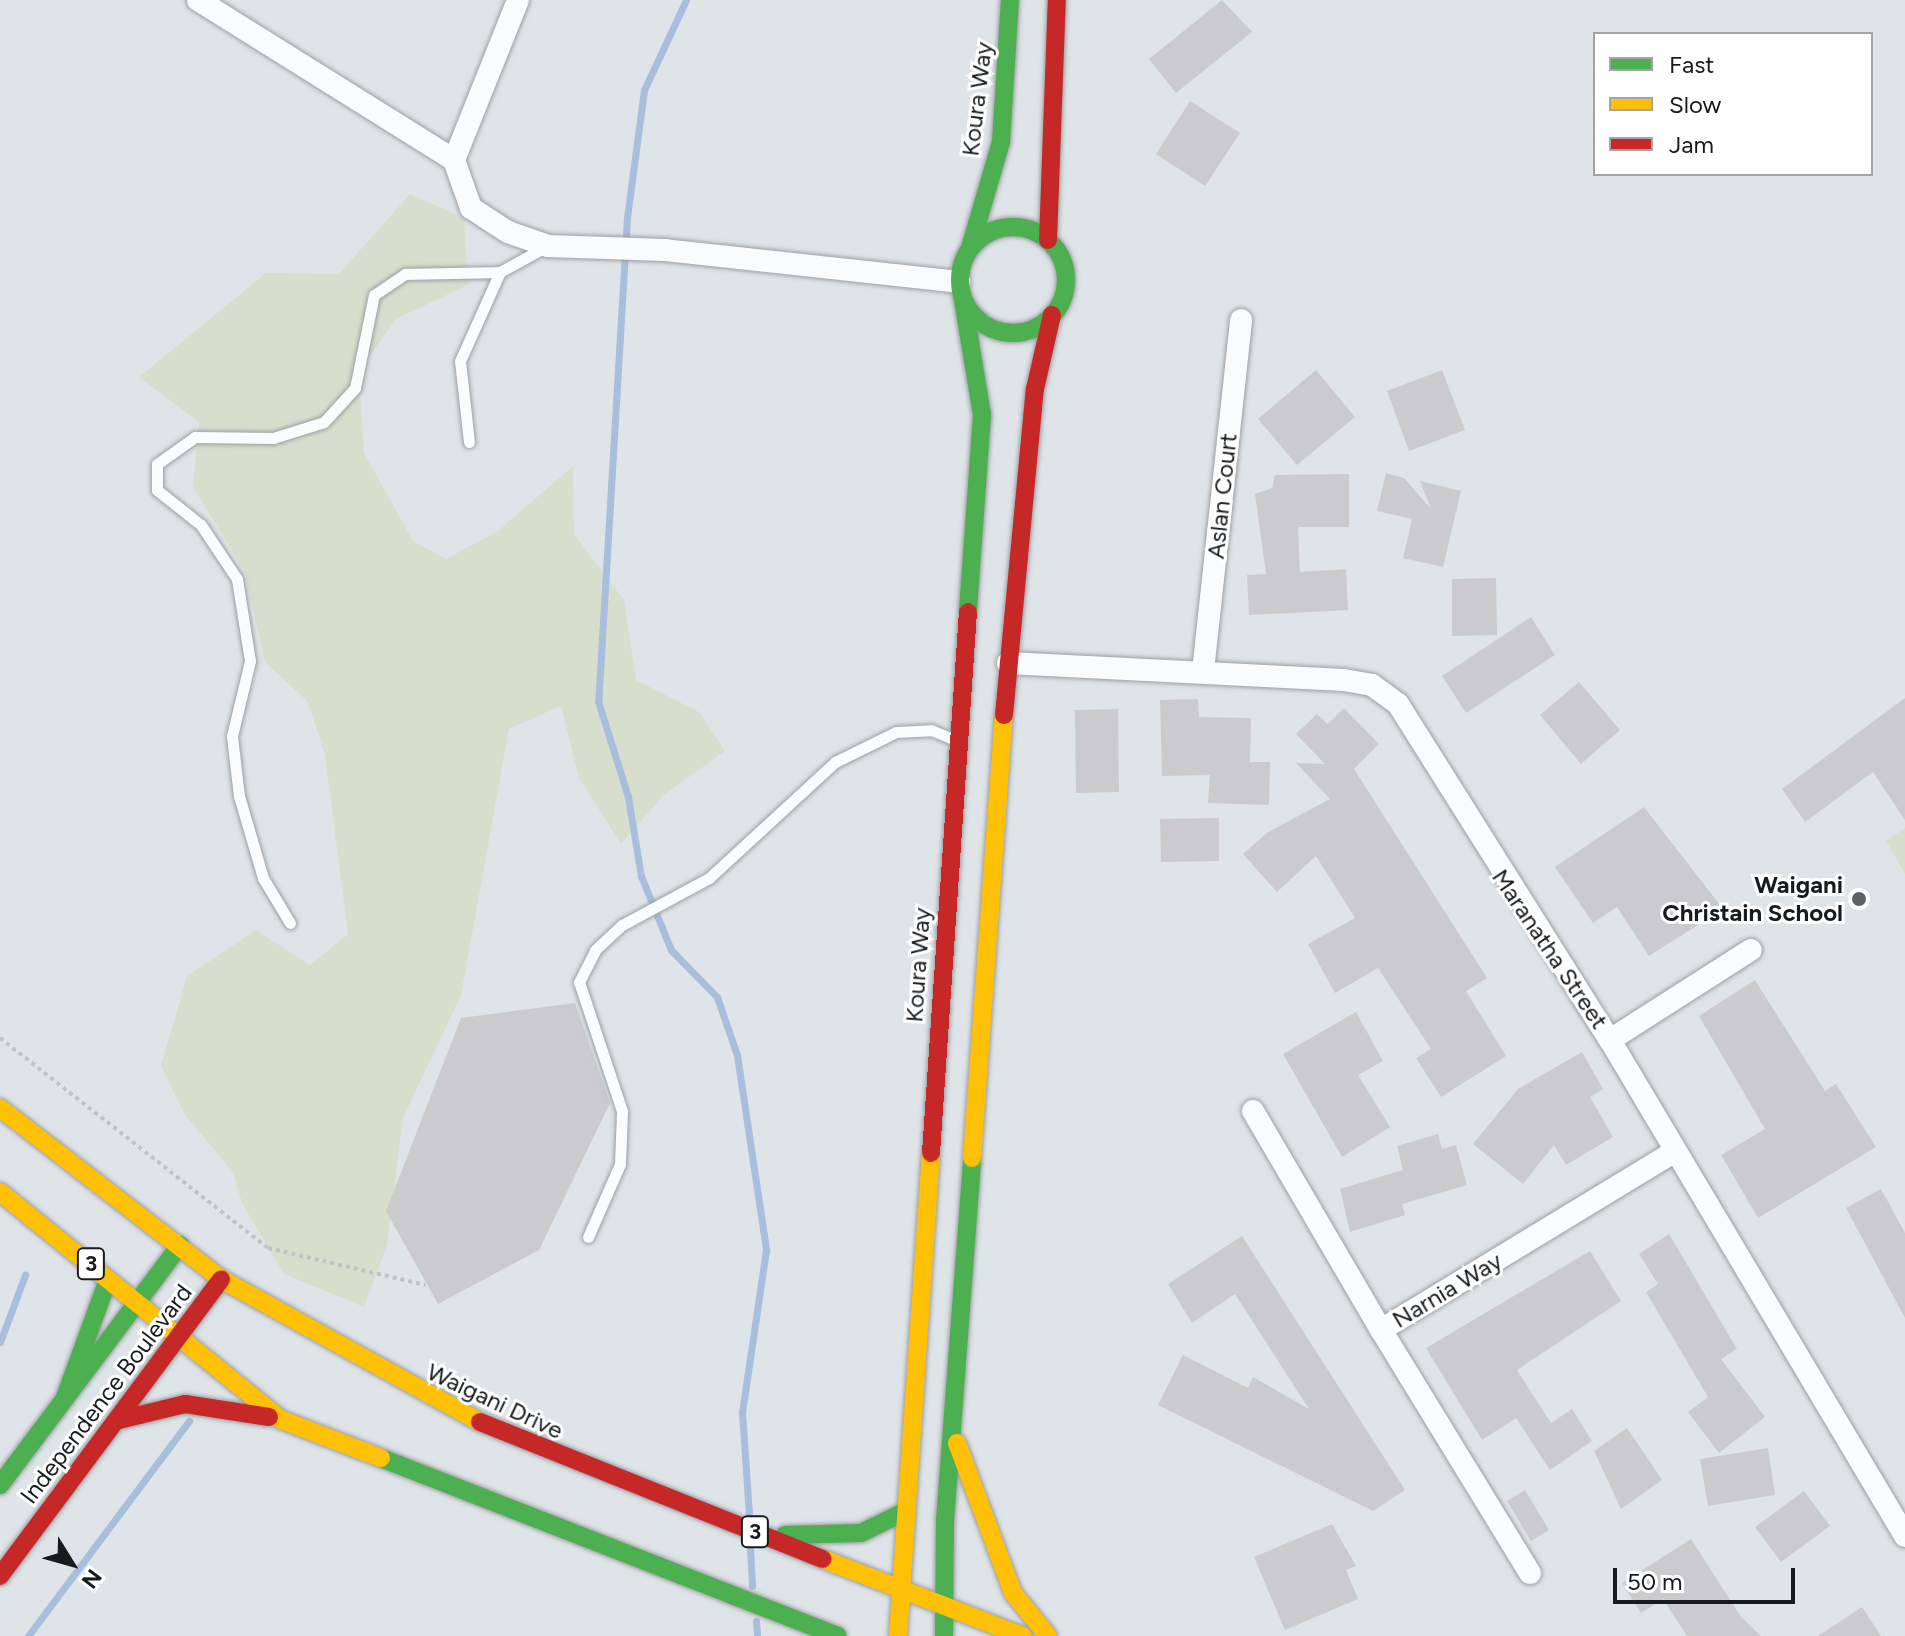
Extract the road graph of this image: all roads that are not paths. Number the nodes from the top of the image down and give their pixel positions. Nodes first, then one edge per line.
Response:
1 (198, 0) edge
2 (518, 0) edge
3 (1010, 0) edge
4 (1057, 0) edge
5 (454, 160) junction
6 (1048, 240) junction
7 (548, 246) junction
8 (970, 248) junction
9 (500, 272) junction
10 (961, 291) junction
11 (1052, 315) junction
12 (1241, 320) dead end
13 (469, 442) dead end
14 (1008, 663) junction
15 (1203, 671) junction
16 (959, 741) junction
17 (290, 923) dead end
18 (1751, 950) dead end
19 (1610, 1040) junction
20 (0, 1108) edge
21 (1253, 1111) dead end
22 (1674, 1152) junction
23 (0, 1192) edge
24 (588, 1237) dead end
25 (180, 1245) junction
26 (221, 1279) junction
27 (108, 1280) junction
28 (138, 1307) junction
29 (1381, 1330) junction
30 (177, 1340) junction
31 (64, 1400) junction
32 (119, 1420) junction
33 (282, 1420) junction
34 (955, 1438) junction
35 (0, 1485) edge
36 (906, 1511) junction
37 (764, 1535) junction
38 (1905, 1536) edge
39 (1530, 1573) dead end
40 (0, 1576) edge
41 (900, 1590) junction
42 (734, 1597) junction
43 (941, 1602) junction
44 (809, 1636) edge
45 (838, 1636) edge
46 (898, 1636) edge
47 (944, 1636) edge
48 (1023, 1636) edge
49 (1048, 1636) edge

1 - 5 street
2 - 5 street
3 - 8 main road, Koura Way
4 - 6 main road
5 - 7 street
6 - 8 main road
6 - 11 main road
7 - 9 lane
7 - 10 street
8 - 10 main road
9 - 13 lane
9 - 17 lane
10 - 11 main road
10 - 16 main road, Koura Way
11 - 14 main road
12 - 15 street, Aslan Court
14 - 15 street, Maranatha Street
14 - 34 main road
15 - 19 street, Maranatha Street
16 - 24 lane
16 - 36 main road, Koura Way
18 - 19 street
19 - 22 street, Maranatha Street
20 - 25 main road, Waigani Drive / 3
21 - 29 street
22 - 29 street, Narnia Way
22 - 38 street, Maranatha Street
23 - 27 main road, 3
25 - 26 main road, Waigani Drive / 3
25 - 28 main road, Independence Boulevard
26 - 30 main road, Independence Boulevard
26 - 37 main road, Waigani Drive / 3
27 - 28 main road, 3
27 - 31 main road
28 - 30 main road, 3
28 - 31 main road, Independence Boulevard
29 - 39 street, Narnia Way
30 - 32 main road, Independence Boulevard
30 - 33 main road, 3
31 - 35 main road, Independence Boulevard
32 - 33 main road
32 - 40 main road, Independence Boulevard
33 - 42 main road, 3
34 - 43 main road
34 - 49 main road
36 - 37 main road
36 - 41 main road, Koura Way
37 - 41 main road, Waigani Drive / 3
41 - 43 main road, Waigani Drive / 3
41 - 46 main road, Koura Way
42 - 44 main road
42 - 45 main road, 3
43 - 47 main road
43 - 48 main road, Waigani Drive / 3

